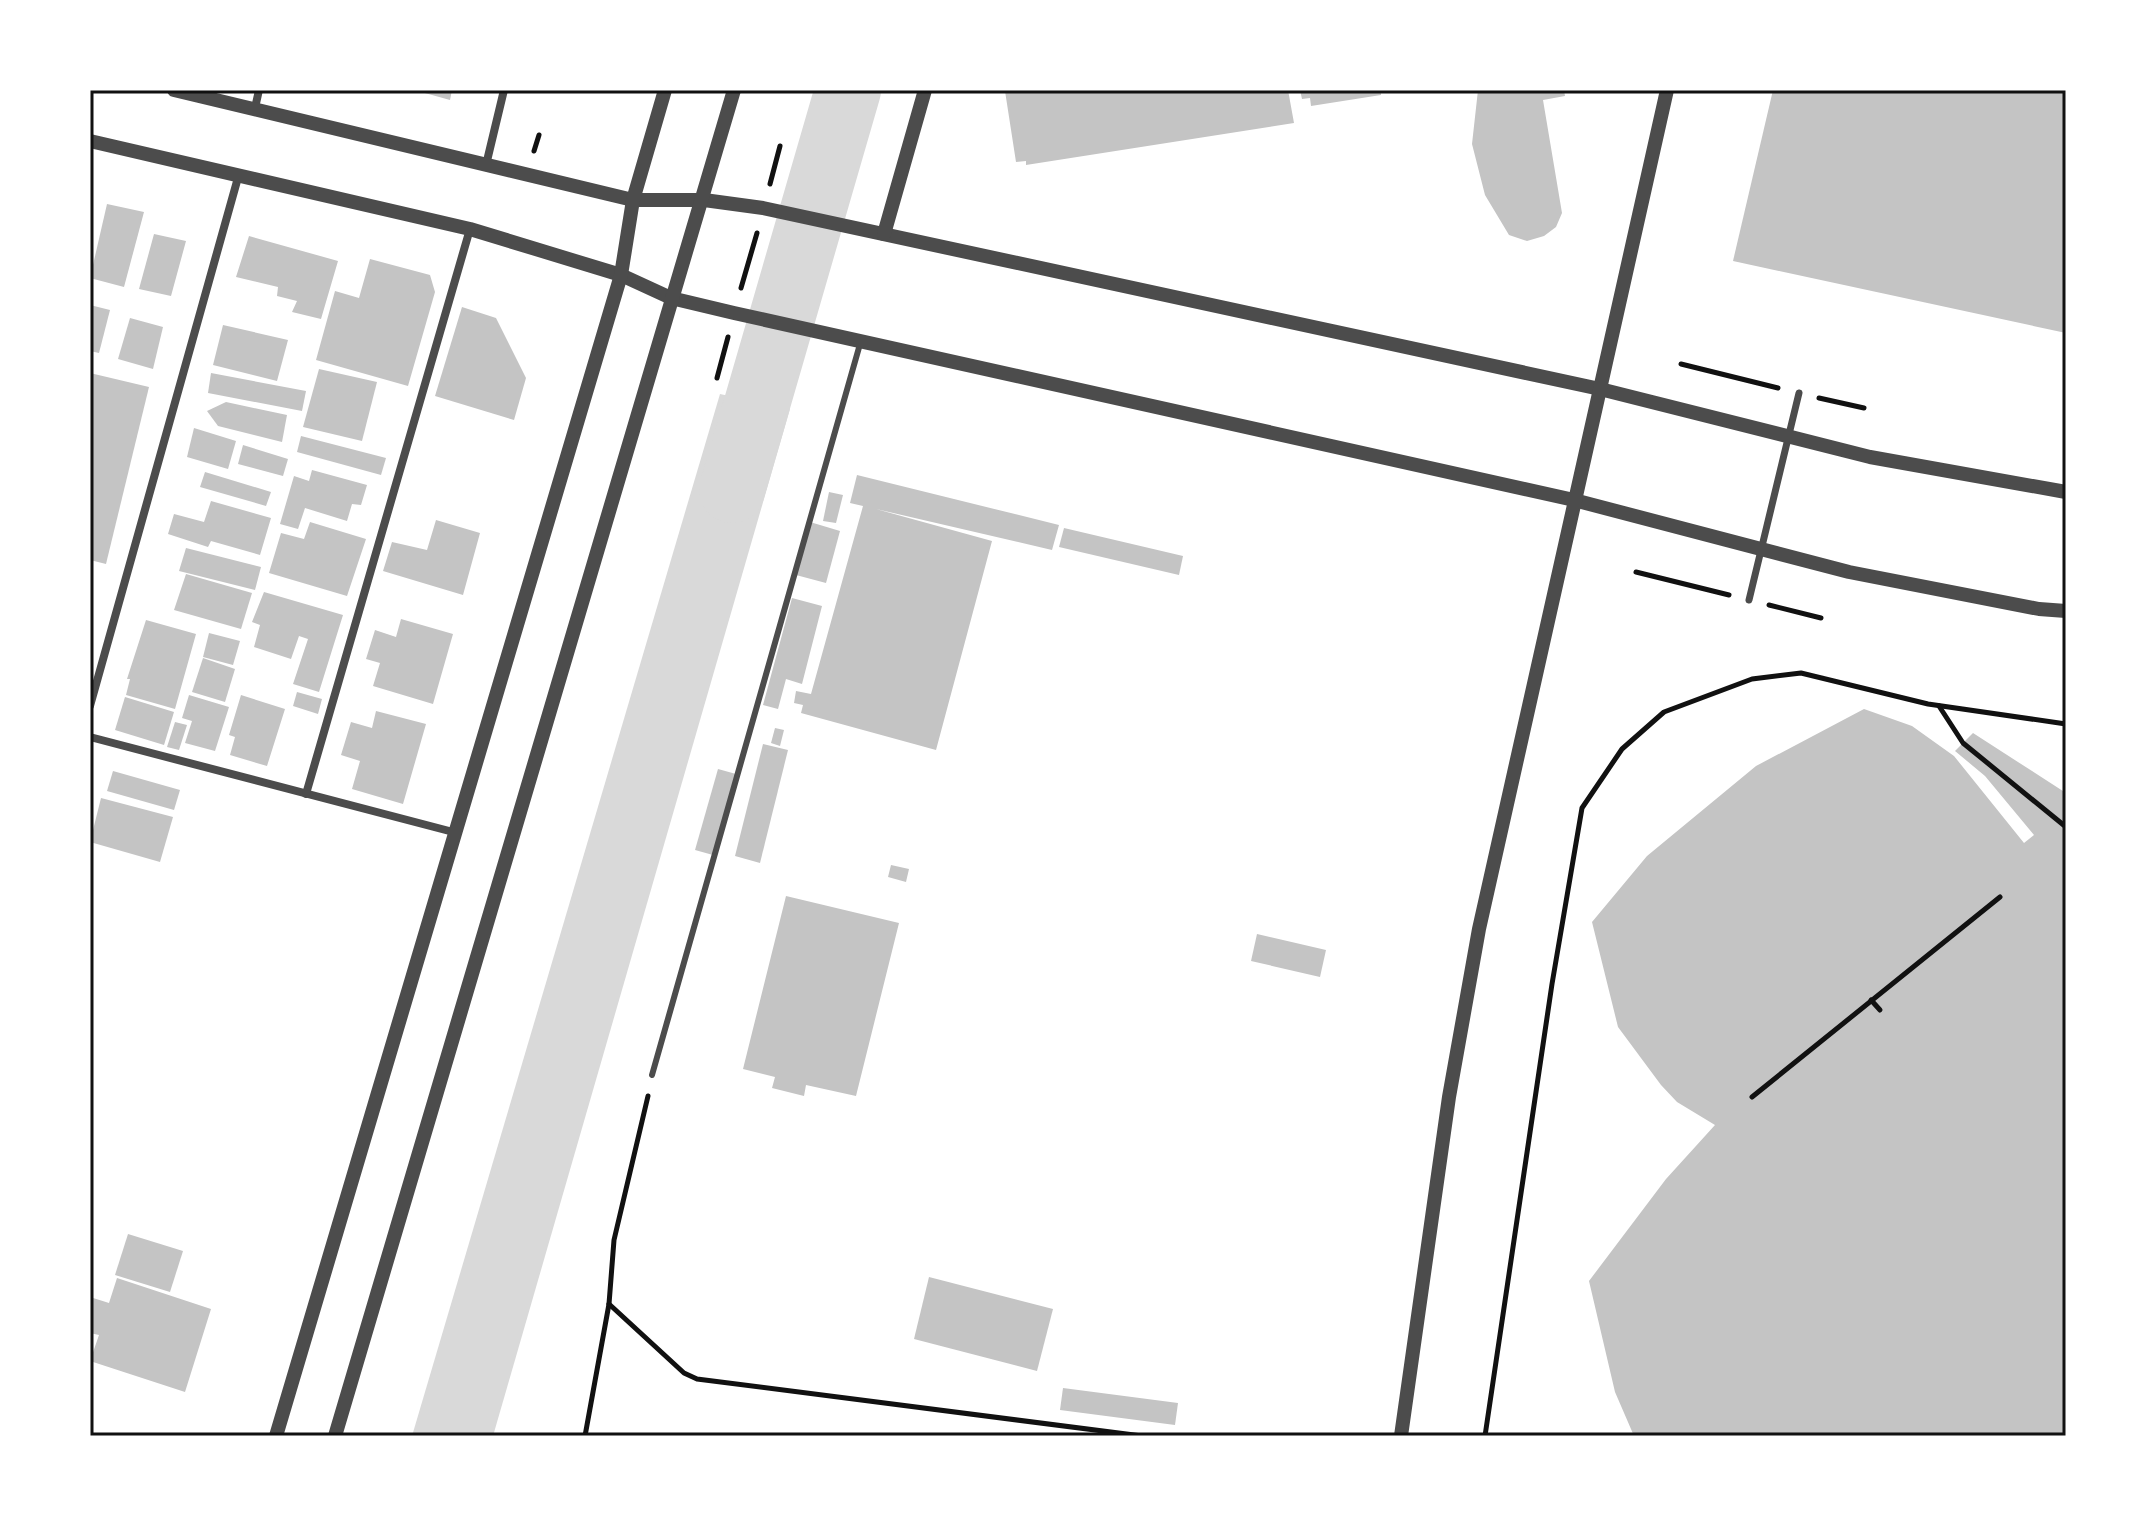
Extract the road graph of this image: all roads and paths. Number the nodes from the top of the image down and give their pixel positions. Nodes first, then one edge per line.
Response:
1 (174, 90) edge
2 (259, 90) edge
3 (504, 90) edge
4 (665, 90) edge
5 (734, 90) edge
6 (925, 90) edge
7 (1667, 90) edge
8 (255, 108) junction
9 (539, 135) dead end
10 (90, 141) edge
11 (780, 146) dead end
12 (485, 166) junction
13 (239, 174) junction
14 (527, 176) junction
15 (633, 200) junction
16 (704, 200) junction
17 (766, 209) junction
18 (470, 229) junction
19 (884, 234) junction
20 (621, 275) junction
21 (671, 298) junction
22 (738, 314) junction
23 (861, 340) junction
24 (1681, 364) dead end
25 (717, 378) dead end
26 (1600, 389) junction
27 (1799, 393) junction
28 (1864, 408) dead end
29 (2066, 492) edge
30 (1574, 500) junction
31 (1636, 572) dead end
32 (1749, 600) junction
33 (2066, 611) edge
34 (1821, 618) dead end
35 (1938, 705) junction
36 (90, 706) edge
37 (2066, 724) edge
38 (90, 737) edge
39 (306, 794) junction
40 (2066, 827) edge
41 (458, 833) junction
42 (2000, 897) dead end
43 (1871, 1000) junction
44 (1880, 1010) dead end
45 (652, 1075) joint
46 (1752, 1097) dead end
47 (609, 1304) junction
48 (276, 1436) edge
49 (335, 1436) edge
50 (585, 1436) edge
51 (1142, 1436) edge
52 (1401, 1436) edge
53 (1485, 1436) edge

1 - 8 street
2 - 8 street
3 - 12 street
4 - 15 street
5 - 16 street
6 - 19 street
7 - 26 street
8 - 12 street
9 - 14 path
10 - 13 street
11 - 17 path
12 - 14 street
13 - 18 street
13 - 36 street
14 - 15 street
15 - 16 street
15 - 20 street
16 - 17 street
16 - 21 street
17 - 19 street
17 - 22 path
18 - 20 street
18 - 39 street
19 - 26 street
20 - 21 street
20 - 41 street
21 - 22 street
21 - 49 street
22 - 23 street
22 - 25 path
23 - 30 street
23 - 45 lane
24 - 27 path
26 - 29 street
26 - 30 street
27 - 28 path
27 - 32 street
30 - 33 street
30 - 52 street
31 - 32 path
32 - 34 path
35 - 37 path
35 - 40 path
35 - 53 path
38 - 39 street
39 - 41 street
41 - 48 street
42 - 43 path
43 - 44 path
43 - 46 path
45 - 47 path
47 - 50 path
47 - 51 path

